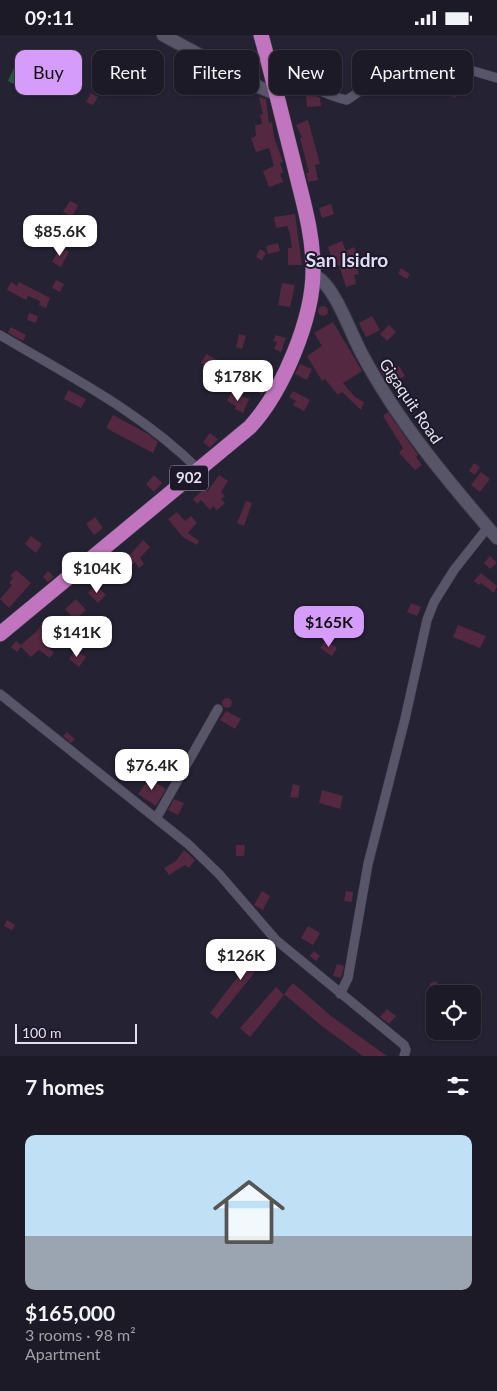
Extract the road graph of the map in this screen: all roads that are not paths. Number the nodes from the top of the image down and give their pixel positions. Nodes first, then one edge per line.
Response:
1 (163, 35) edge
2 (261, 35) edge
3 (269, 63) edge
4 (497, 78) edge
5 (269, 91) edge
6 (276, 95) edge
7 (332, 95) edge
8 (313, 275) junction
9 (0, 335) edge
10 (198, 470) junction
11 (488, 527) junction
12 (497, 538) edge
13 (0, 635) edge
14 (0, 694) edge
15 (218, 709) dead end
16 (157, 817) junction
17 (340, 994) junction
18 (404, 1056) edge

1 - 5 main road
2 - 3 highway, 902
4 - 7 street
6 - 8 highway, 902
8 - 10 highway, 902
8 - 11 main road, Gigaquit Road
9 - 10 street
10 - 13 highway, 902
11 - 12 main road, Gigaquit Road
11 - 17 street
14 - 16 street
15 - 16 street
16 - 17 street
17 - 18 street

